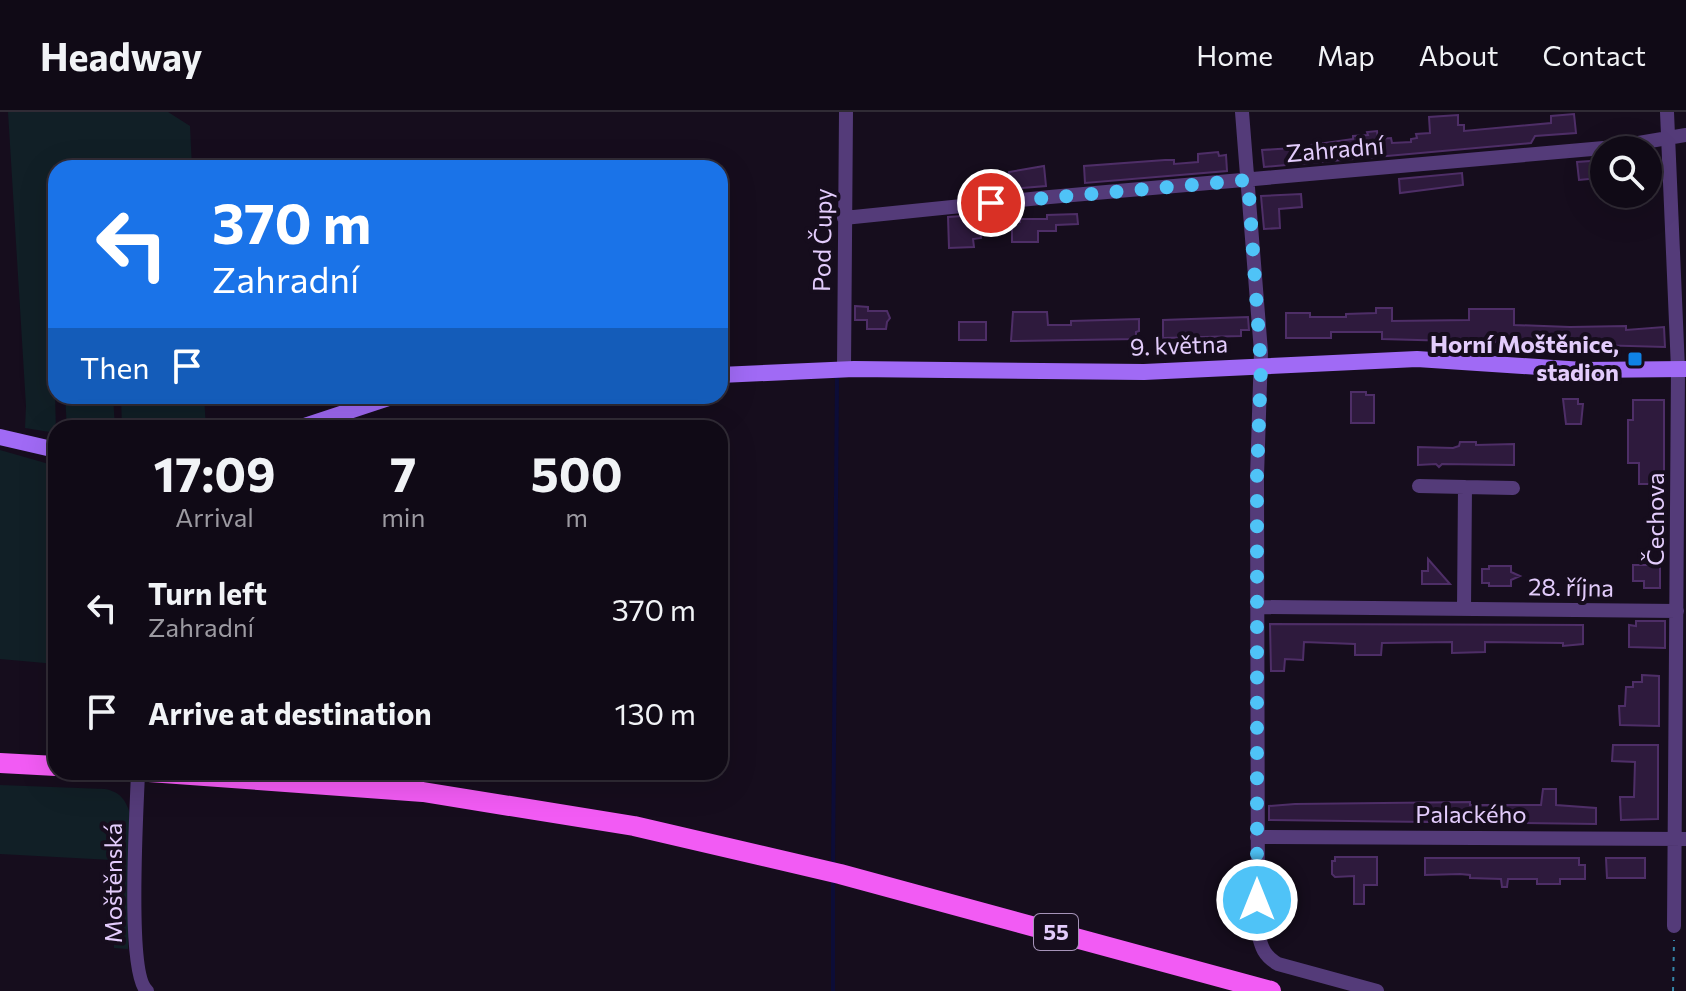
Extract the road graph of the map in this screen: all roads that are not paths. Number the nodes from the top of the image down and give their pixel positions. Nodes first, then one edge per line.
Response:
1 (846, 112) edge
2 (1242, 112) edge
3 (1667, 112) edge
4 (1686, 135) edge
5 (1668, 138) junction
6 (1248, 180) junction
7 (844, 218) junction
8 (1261, 367) junction
9 (844, 369) junction
10 (1682, 369) edge
11 (728, 375) edge
12 (371, 404) edge
13 (322, 420) edge
14 (0, 437) edge
15 (48, 448) edge
16 (1419, 486) dead end
17 (1465, 487) junction
18 (1513, 488) dead end
19 (1257, 607) junction
20 (1464, 609) junction
21 (1677, 611) junction
22 (0, 763) edge
23 (48, 766) edge
24 (138, 780) edge
25 (266, 780) edge
26 (1257, 837) junction
27 (1681, 838) edge
28 (1674, 926) road end
29 (147, 991) edge
30 (1271, 991) edge
31 (1377, 991) edge

1 - 7 street, Pod Čupy
2 - 6 street
3 - 5 street, Čechova
4 - 5 street, Zahradní
5 - 6 street, Zahradní
5 - 10 street, Čechova
6 - 7 street, Zahradní
6 - 8 street
7 - 9 street, Pod Čupy
8 - 9 street, 9. května
8 - 10 street, 9. května
8 - 19 street
9 - 11 street, 9. května
10 - 21 street, Čechova
12 - 13 street
14 - 15 street
16 - 17 street
17 - 18 street
17 - 20 street
19 - 20 street, 28. října
19 - 26 street
20 - 21 street, 28. října
21 - 27 street, Čechova
22 - 23 main road
24 - 29 street, Moštěnská
25 - 30 main road, 55
26 - 27 street, Palackého
26 - 31 street
27 - 28 street, Čechova

